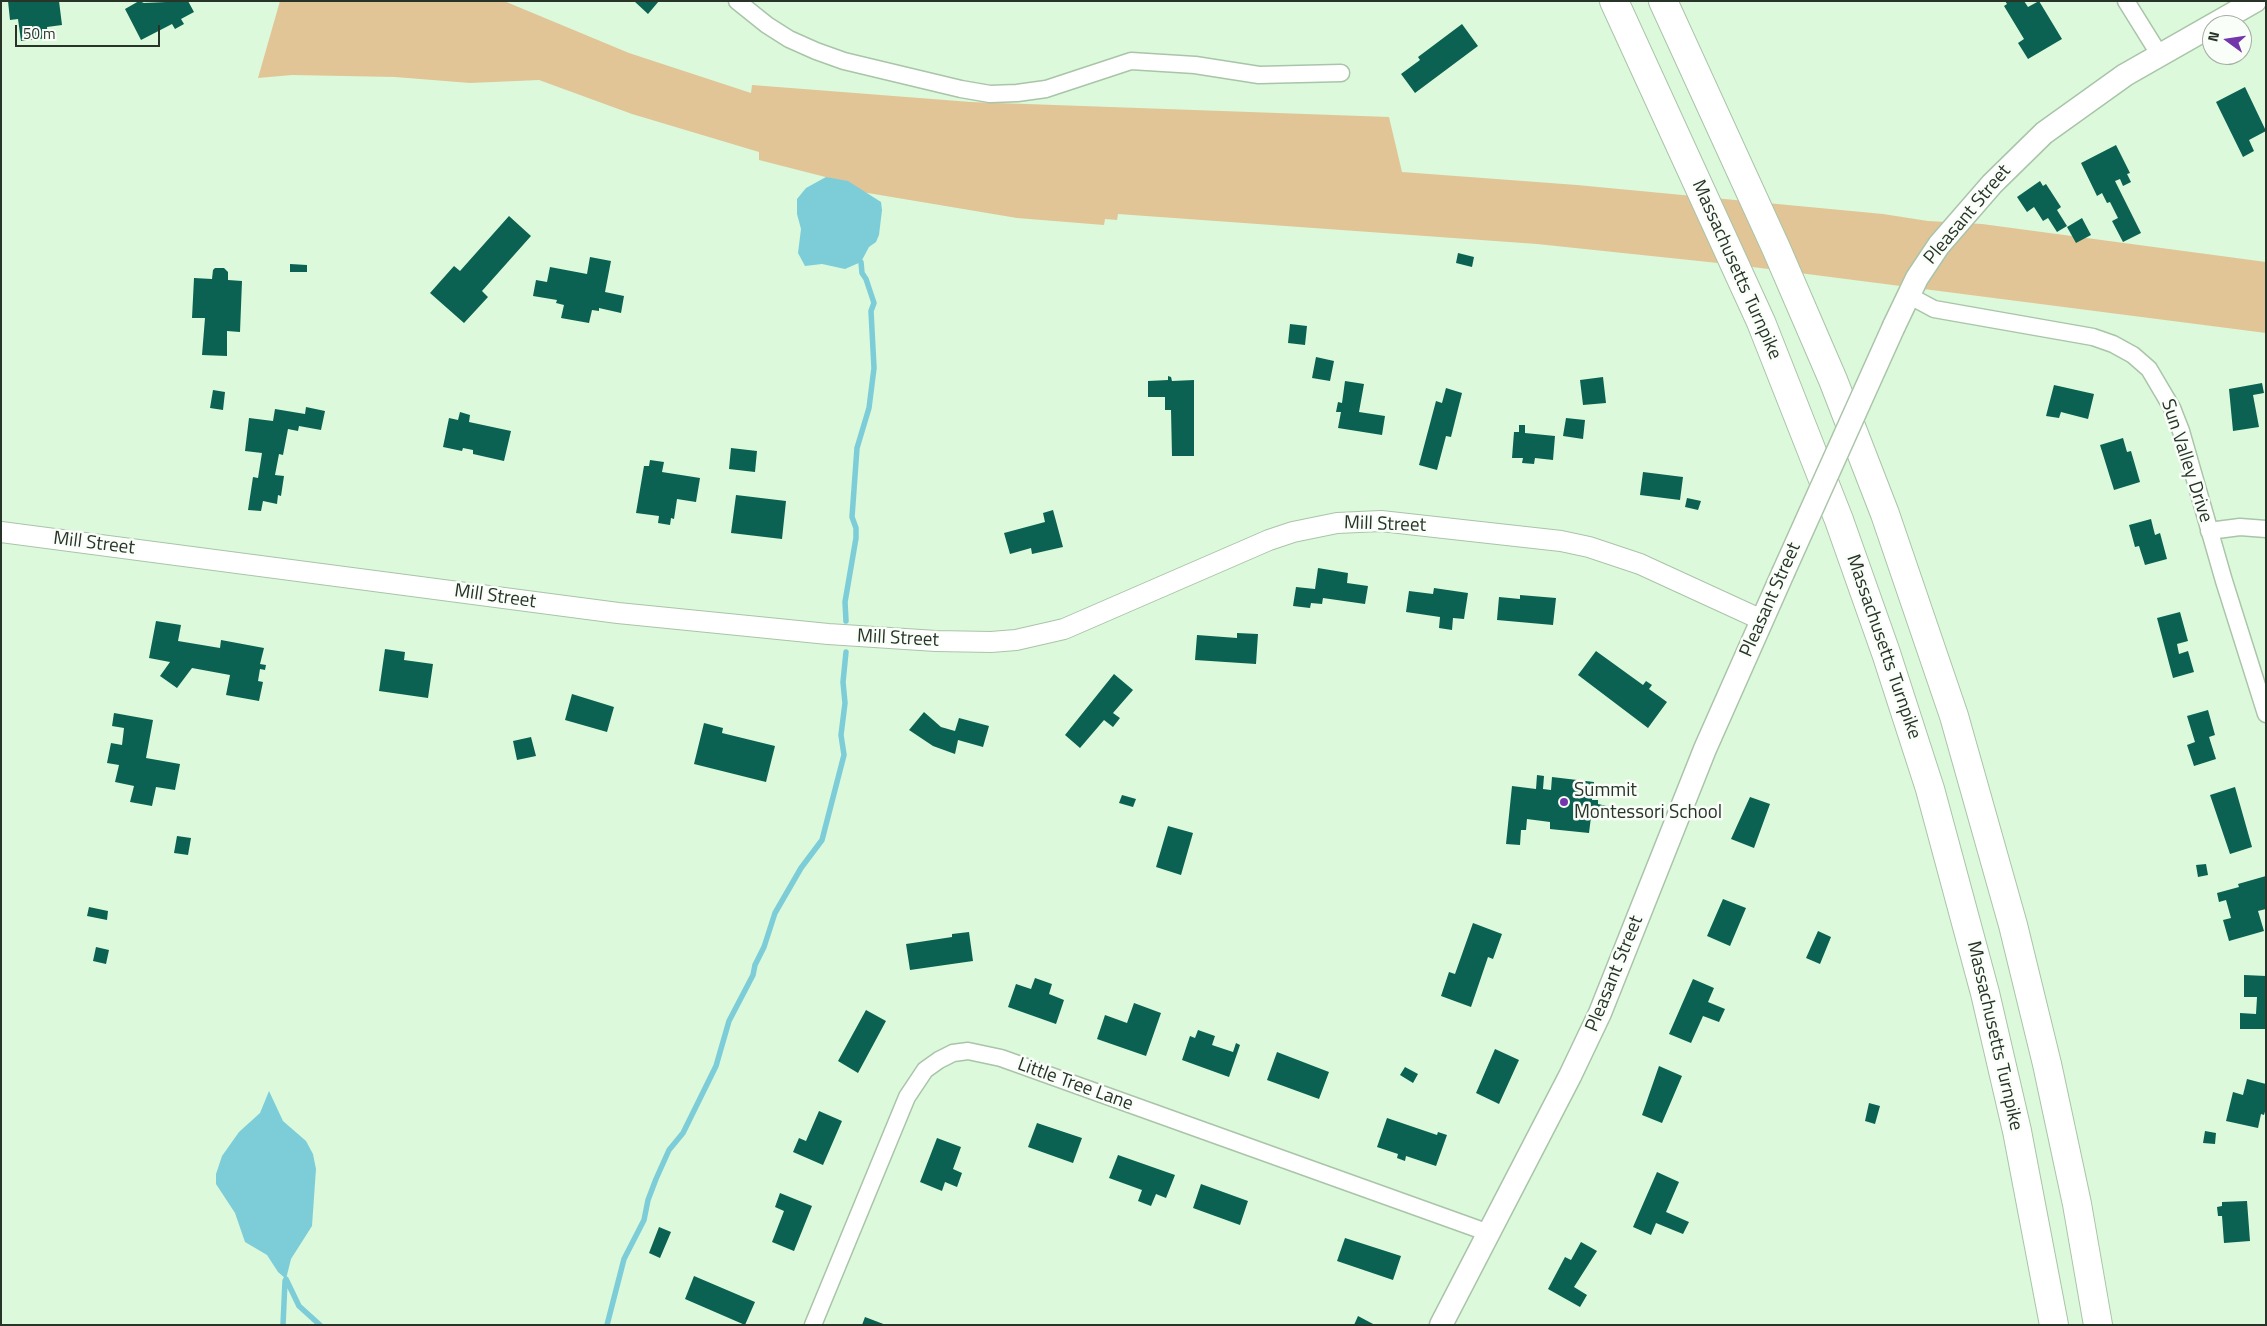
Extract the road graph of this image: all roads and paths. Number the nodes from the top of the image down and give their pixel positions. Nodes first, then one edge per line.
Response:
1 (737, 1) edge
2 (1614, 1) edge
3 (1663, 1) edge
4 (2126, 1) edge
5 (2255, 1) edge
6 (2159, 54) junction
7 (1341, 73) dead end
8 (1908, 295) junction
9 (2266, 529) edge
10 (2209, 531) junction
11 (1, 532) edge
12 (1762, 620) junction
13 (2266, 714) edge
14 (1489, 1233) junction
15 (813, 1325) edge
16 (1441, 1325) edge
17 (2054, 1325) edge
18 (2098, 1325) edge

1 - 7 street
2 - 17 highway, Massachusetts Turnpike
3 - 18 highway
4 - 6 street
5 - 6 main road, Pleasant Street
6 - 8 main road, Pleasant Street
8 - 10 street, Sun Valley Drive
8 - 12 main road, Pleasant Street, bridge
9 - 10 street
10 - 13 street, Sun Valley Drive
11 - 12 street, Mill Street
12 - 14 main road, Pleasant Street
14 - 15 street, Little Tree Lane
14 - 16 main road, Pleasant Street

